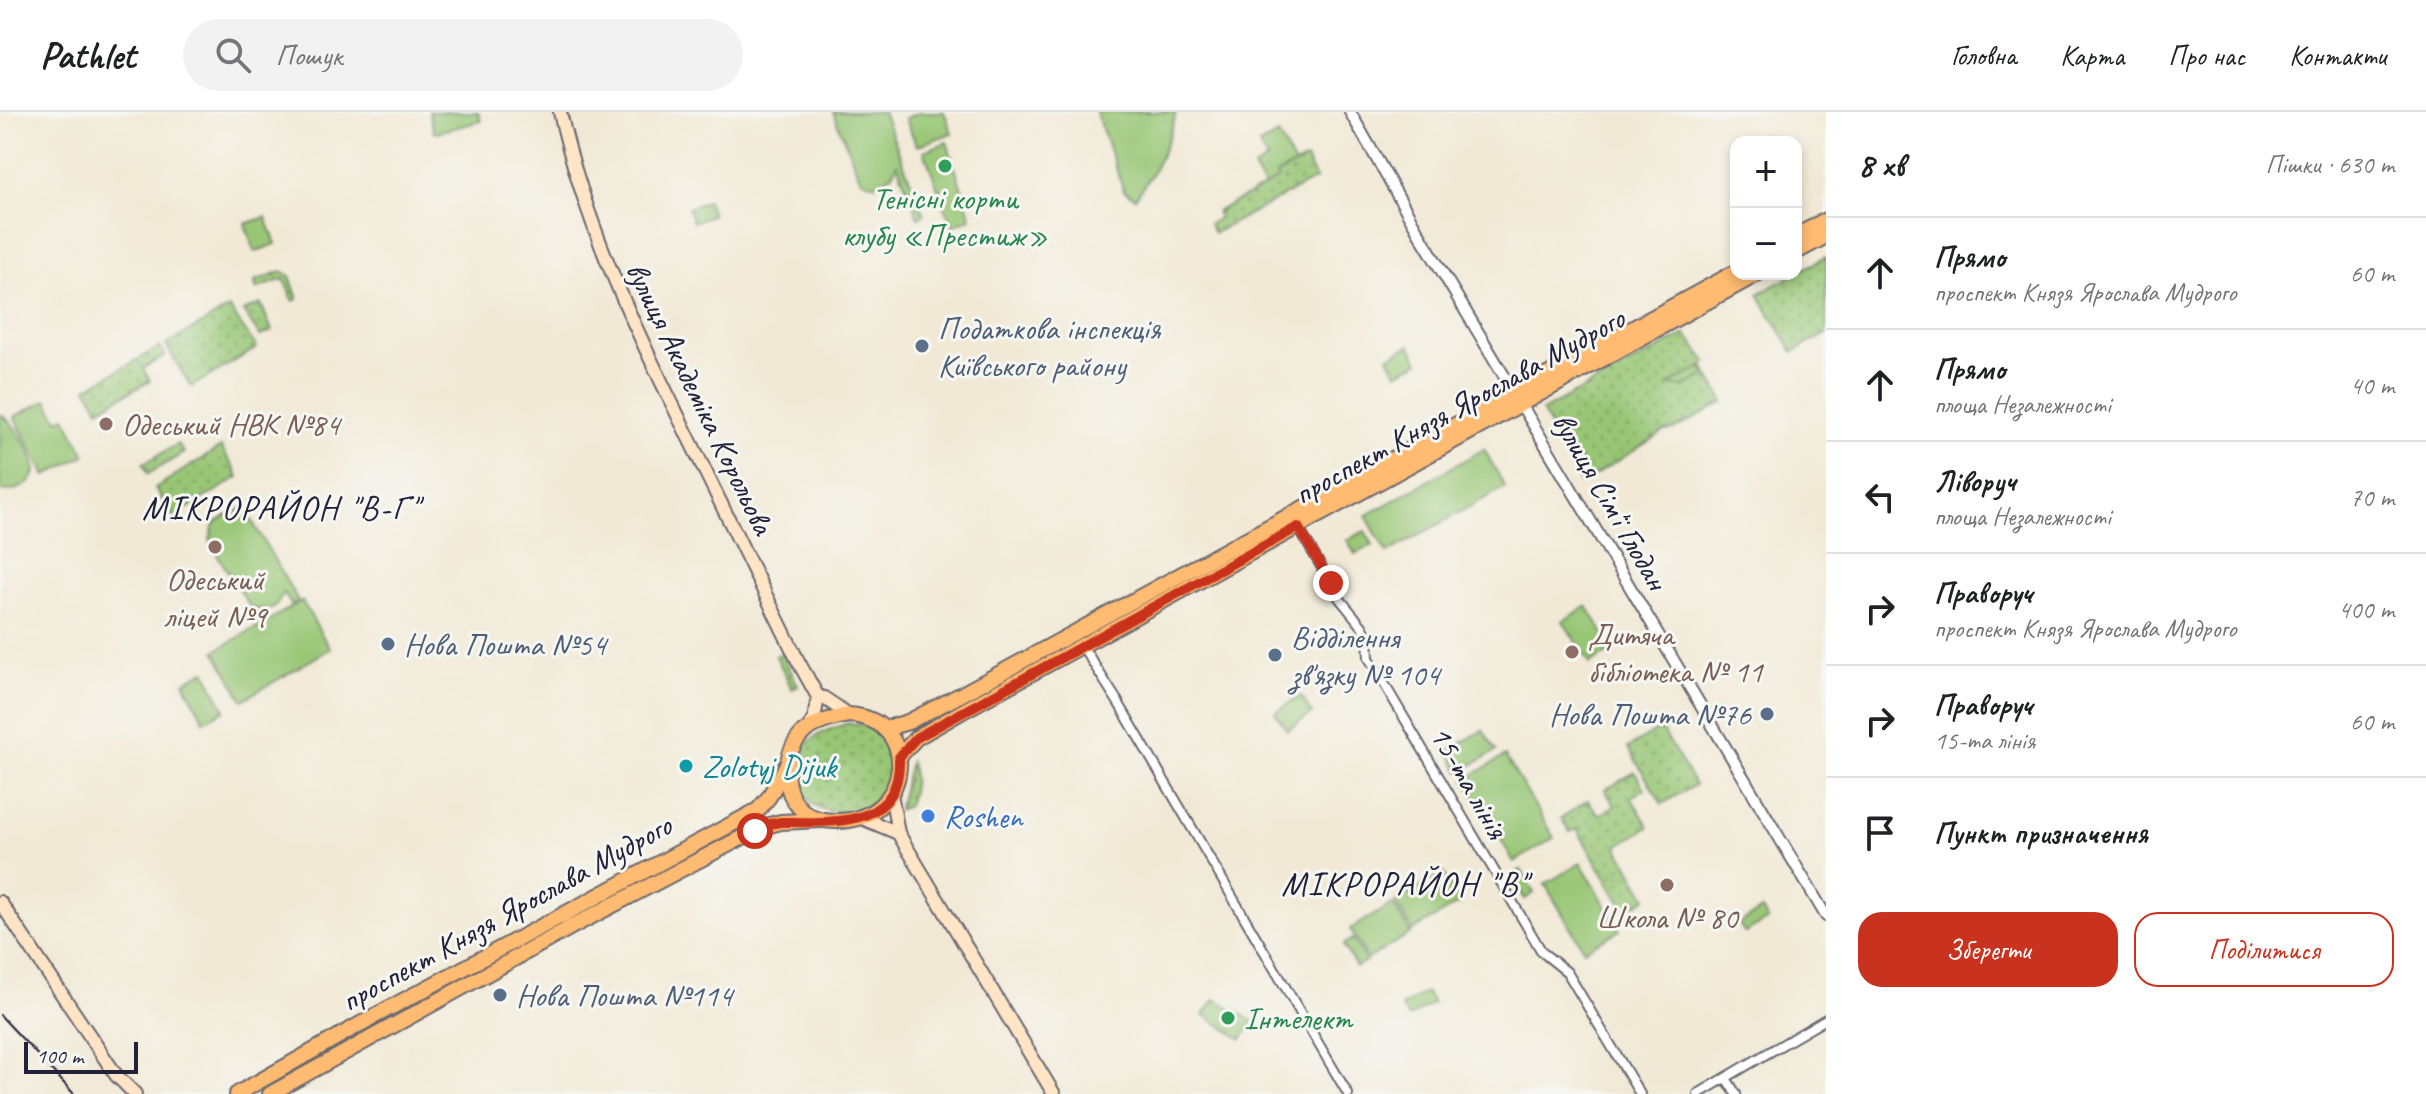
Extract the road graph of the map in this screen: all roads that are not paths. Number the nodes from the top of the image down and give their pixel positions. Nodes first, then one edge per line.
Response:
1 (560, 112) edge
2 (1350, 112) edge
3 (1826, 220) edge
4 (1802, 233) edge
5 (1826, 236) edge
6 (1802, 249) edge
7 (1730, 275) edge
8 (1745, 280) edge
9 (1519, 398) junction
10 (1294, 520) junction
11 (1073, 633) junction
12 (1082, 646) junction
13 (818, 697) junction
14 (849, 715) junction
15 (884, 729) junction
16 (807, 730) junction
17 (899, 757) junction
18 (786, 766) junction
19 (891, 793) junction
20 (862, 818) junction
21 (821, 820) junction
22 (898, 833) junction
23 (0, 902) edge
24 (1826, 916) edge
25 (1826, 1019) edge
26 (116, 1075) junction
27 (1726, 1078) junction
28 (119, 1094) edge
29 (135, 1094) edge
30 (237, 1094) edge
31 (270, 1094) edge
32 (1054, 1094) edge
33 (1348, 1094) edge
34 (1640, 1094) edge
35 (1698, 1094) edge
36 (1736, 1094) edge

1 - 13 main road, вулиця Академіка Корольова
2 - 9 street, вулиця Сім'ї Глодан
3 - 4 main road
5 - 6 main road
7 - 9 main road, проспект Князя Ярослава Мудрого
8 - 9 main road, проспект Князя Ярослава Мудрого
9 - 10 main road, проспект Князя Ярослава Мудрого
9 - 24 street, вулиця Сім'ї Глодан
10 - 11 main road, проспект Князя Ярослава Мудрого
10 - 12 main road, проспект Князя Ярослава Мудрого
10 - 34 street, 15-та лінія
11 - 12 street
11 - 15 main road, проспект Князя Ярослава Мудрого
12 - 17 main road, проспект Князя Ярослава Мудрого
12 - 33 street
13 - 14 main road
13 - 16 main road
14 - 15 main road
14 - 16 main road
15 - 17 main road
16 - 18 main road
17 - 19 main road
18 - 21 main road
18 - 30 main road, проспект Князя Ярослава Мудрого
19 - 20 main road
19 - 22 main road
20 - 21 main road
20 - 22 main road
21 - 31 main road, проспект Князя Ярослава Мудрого
22 - 32 main road
23 - 26 main road
25 - 27 street
26 - 28 main road
26 - 29 main road
27 - 35 street
27 - 36 street

